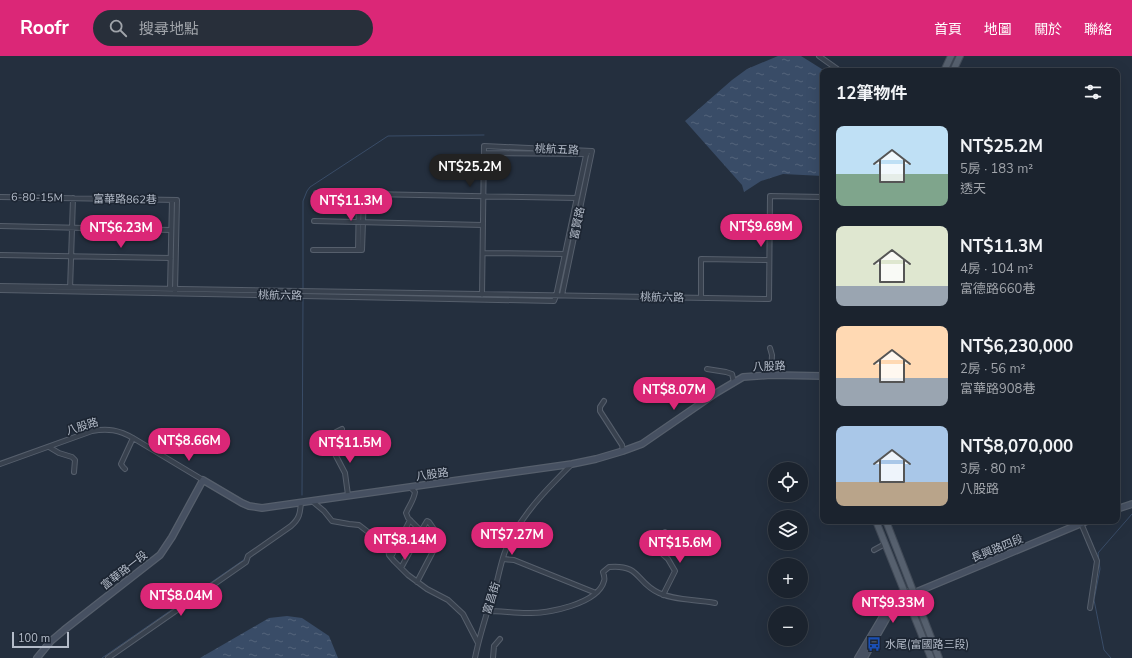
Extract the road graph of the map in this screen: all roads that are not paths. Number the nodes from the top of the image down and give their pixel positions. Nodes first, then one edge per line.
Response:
1 (819, 56) edge
2 (951, 56) edge
3 (960, 56) edge
4 (836, 68) edge
5 (945, 68) edge
6 (954, 68) edge
7 (592, 151) junction
8 (484, 153) junction
9 (586, 155) junction
10 (316, 193) dead end
11 (361, 194) junction
12 (483, 196) junction
13 (0, 197) edge
14 (820, 197) edge
15 (73, 198) junction
16 (577, 198) junction
17 (172, 200) junction
18 (314, 221) dead end
19 (361, 222) junction
20 (483, 225) junction
21 (0, 226) edge
22 (72, 228) junction
23 (171, 230) junction
24 (313, 250) dead end
25 (482, 253) junction
26 (565, 254) junction
27 (0, 255) edge
28 (71, 256) junction
29 (171, 258) junction
30 (769, 260) junction
31 (0, 286) edge
32 (70, 289) junction
33 (0, 290) edge
34 (173, 291) junction
35 (482, 295) junction
36 (562, 295) junction
37 (556, 296) junction
38 (701, 298) junction
39 (770, 348) dead end
40 (707, 369) dead end
41 (771, 375) junction
42 (820, 376) edge
43 (734, 382) junction
44 (604, 400) dead end
45 (342, 428) dead end
46 (133, 438) junction
47 (49, 447) junction
48 (623, 452) junction
49 (0, 464) edge
50 (572, 464) junction
51 (125, 469) dead end
52 (74, 472) dead end
53 (203, 480) junction
54 (410, 487) junction
55 (348, 495) junction
56 (312, 500) junction
57 (301, 502) junction
58 (1132, 504) edge
59 (1120, 508) edge
60 (410, 520) junction
61 (877, 524) edge
62 (887, 524) edge
63 (1079, 524) edge
64 (1085, 524) edge
65 (420, 530) junction
66 (665, 532) dead end
67 (886, 544) junction
68 (874, 550) dead end
69 (391, 557) junction
70 (503, 559) junction
71 (401, 568) junction
72 (417, 582) junction
73 (596, 593) junction
74 (914, 593) junction
75 (906, 594) junction
76 (663, 595) junction
77 (715, 603) dead end
78 (1090, 608) dead end
79 (487, 611) junction
80 (500, 639) dead end
81 (478, 643) junction
82 (37, 658) edge
83 (108, 658) edge
84 (475, 658) edge
85 (492, 658) edge
86 (858, 658) edge
87 (864, 658) edge
88 (932, 658) edge
89 (939, 658) edge

1 - 4 street
2 - 5 main road
3 - 6 main road
7 - 8 street, 桃航五路
7 - 9 street, 桃航五路
7 - 36 street, 富賢路
8 - 9 street, 桃航五路
8 - 12 street
9 - 16 street, 富賢路
10 - 11 street
11 - 12 street
11 - 19 street
12 - 16 street
12 - 20 street
13 - 15 street, 6-80-15M
14 - 30 street
15 - 17 street, 富華路862巷
15 - 22 street
16 - 26 street, 富賢路
17 - 23 street
17 - 34 street, 富華路862巷
18 - 19 street
19 - 20 street
19 - 24 street
20 - 25 street
21 - 22 street
22 - 23 street
22 - 28 street
23 - 29 street
25 - 26 street
25 - 35 street
26 - 37 street, 富賢路
27 - 28 street
28 - 29 street
28 - 32 street
29 - 34 street
30 - 38 street
30 - 38 street, 桃航六路
31 - 32 street, 桃航六路
32 - 33 street, 桃航六路
32 - 34 street, 桃航六路
34 - 35 street, 桃航六路
34 - 37 street, 桃航六路
35 - 37 street, 桃航六路
36 - 37 street, 桃航六路
36 - 38 street, 桃航六路
39 - 41 street
40 - 43 street
41 - 42 street, 八股路
41 - 43 street, 八股路
43 - 48 street, 八股路
44 - 48 street
45 - 55 street
46 - 47 street, 八股路
46 - 51 street
46 - 53 street, 八股路
47 - 49 street, 八股路
47 - 52 street
48 - 50 street, 八股路
50 - 54 street, 八股路
50 - 70 street, 富昌街
53 - 57 street, 八股路
53 - 82 street, 富華路一段
54 - 55 street, 八股路
54 - 60 street
55 - 56 street, 八股路
56 - 57 street, 八股路
56 - 69 street
57 - 83 street
58 - 59 street
60 - 65 street
60 - 69 street
61 - 67 main road
62 - 74 main road
63 - 74 street, 長興路四段
64 - 78 street
65 - 71 street
65 - 72 street
66 - 76 street
67 - 68 street
67 - 75 main road
69 - 71 street
70 - 73 street
70 - 79 street, 富昌街
71 - 72 street
72 - 81 street
73 - 76 street
73 - 79 street
74 - 75 street
74 - 89 main road
75 - 86 street
75 - 87 street
75 - 88 main road
76 - 77 street
79 - 81 street, 富昌街
80 - 85 street
81 - 84 street, 富昌街

